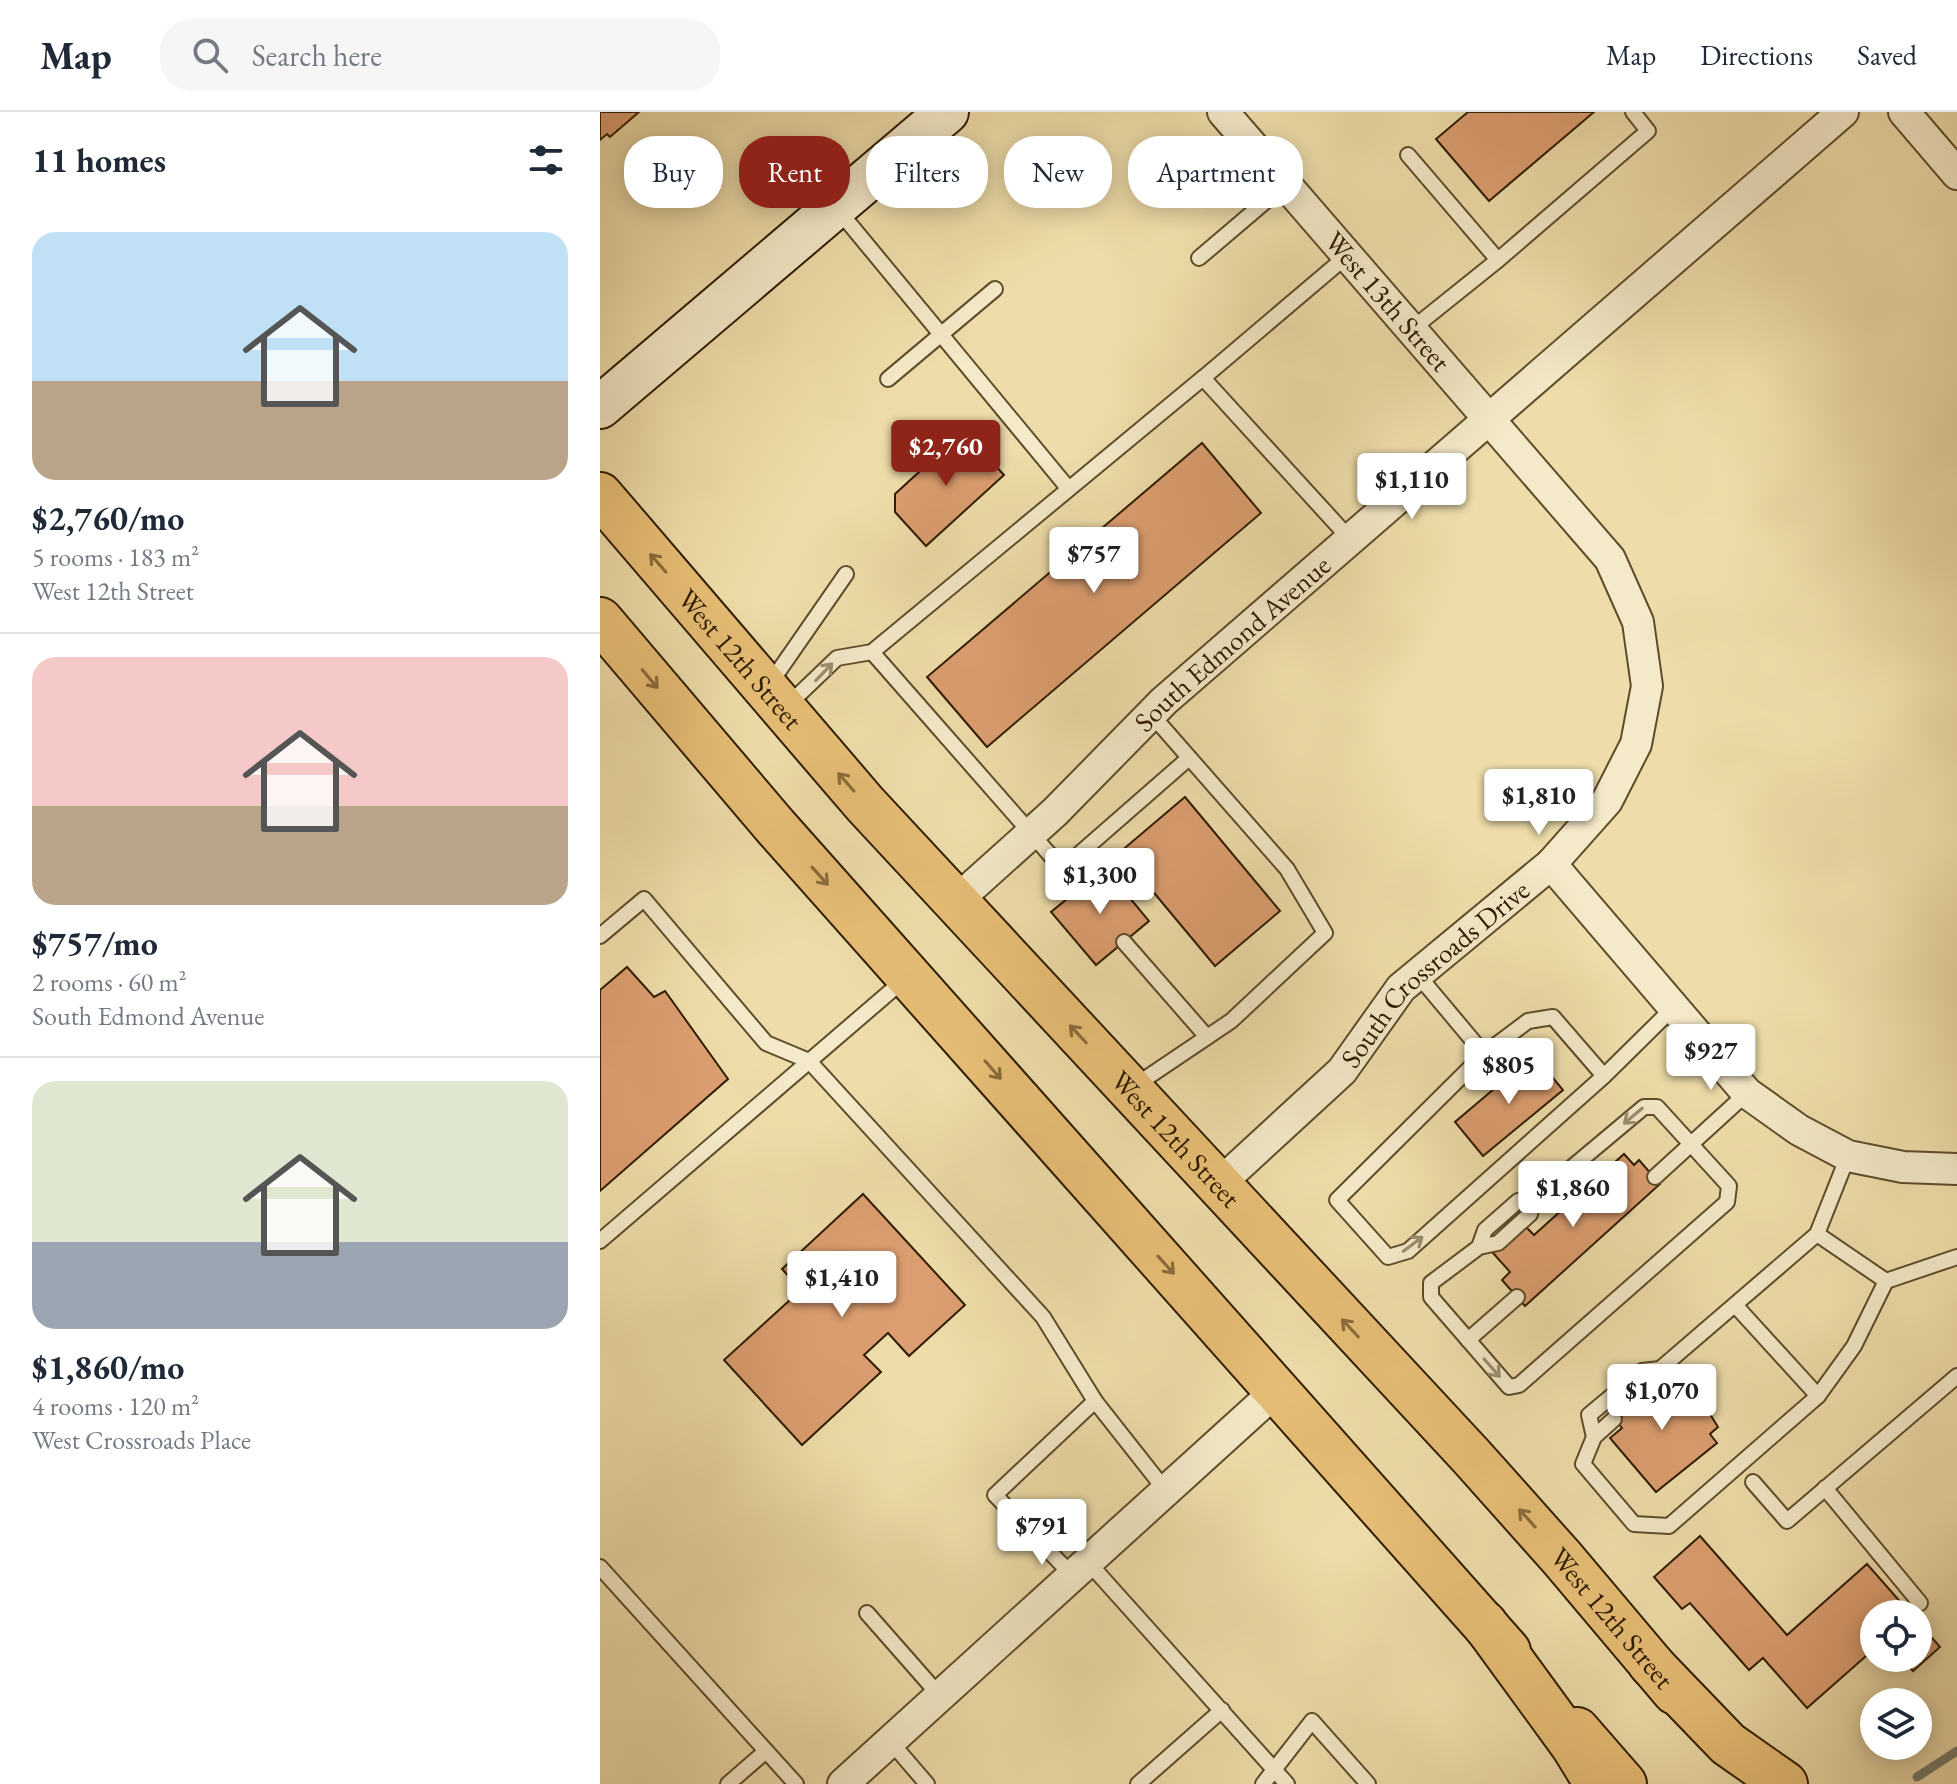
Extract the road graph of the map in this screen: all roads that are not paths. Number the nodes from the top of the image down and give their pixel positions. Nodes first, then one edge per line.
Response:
1 (947, 112) edge
2 (1223, 112) edge
3 (1633, 112) edge
4 (1843, 112) edge
5 (1904, 112) edge
6 (1244, 136) edge
7 (1408, 155) dead end
8 (1957, 174) edge
9 (850, 195) edge
10 (1303, 203) edge
11 (835, 208) edge
12 (837, 208) edge
13 (1258, 208) edge
14 (1348, 255) junction
15 (1199, 258) dead end
16 (1498, 260) junction
17 (995, 289) dead end
18 (1412, 329) junction
19 (942, 335) junction
20 (1203, 378) junction
21 (888, 379) dead end
22 (600, 407) edge
23 (1489, 418) junction
24 (1068, 488) junction
25 (600, 495) edge
26 (1350, 539) junction
27 (846, 574) dead end
28 (600, 620) edge
29 (872, 652) junction
30 (775, 699) junction
31 (1151, 714) junction
32 (1189, 758) junction
33 (1031, 833) junction
34 (1551, 864) junction
35 (1062, 869) junction
36 (1080, 889) dead end
37 (956, 901) junction
38 (600, 936) edge
39 (1124, 942) dead end
40 (1417, 974) junction
41 (909, 975) junction
42 (1674, 1007) junction
43 (1207, 1037) junction
44 (1484, 1054) junction
45 (809, 1061) junction
46 (1604, 1076) junction
47 (1129, 1090) junction
48 (1747, 1093) junction
49 (1692, 1144) junction
50 (1848, 1156) junction
51 (1957, 1169) edge
52 (1655, 1177) dead end
53 (1218, 1185) junction
54 (1817, 1234) junction
55 (600, 1241) edge
56 (1957, 1257) edge
57 (1886, 1281) junction
58 (1517, 1297) dead end
59 (1735, 1305) junction
60 (1468, 1340) junction
61 (1660, 1369) junction
62 (1957, 1376) edge
63 (1277, 1390) junction
64 (1646, 1391) dead end
65 (1818, 1396) junction
66 (1095, 1401) junction
67 (1614, 1419) dead end
68 (1594, 1437) junction
69 (1753, 1482) dead end
70 (1825, 1488) junction
71 (1166, 1491) junction
72 (600, 1567) edge
73 (1080, 1569) junction
74 (1918, 1600) edge
75 (867, 1613) dead end
76 (1484, 1623) junction
77 (1650, 1663) junction
78 (940, 1696) junction
79 (1222, 1710) junction
80 (890, 1741) junction
81 (766, 1751) junction
82 (1275, 1770) junction
83 (728, 1784) edge
84 (796, 1784) edge
85 (843, 1784) edge
86 (927, 1784) edge
87 (1138, 1784) edge
88 (1263, 1784) edge
89 (1287, 1784) edge
90 (1368, 1784) edge
91 (1597, 1784) edge
92 (1624, 1784) edge
93 (1751, 1784) edge
94 (1785, 1784) edge

1 - 9 street
2 - 6 street, West 13th Street
3 - 16 lane
4 - 23 street, South Edmond Avenue
5 - 8 street
7 - 16 lane
10 - 14 street, West 13th Street
11 - 22 street
12 - 19 lane
13 - 15 lane
14 - 18 street, West 13th Street
14 - 20 lane
16 - 18 lane
17 - 19 lane
18 - 23 street, West 13th Street
19 - 21 lane
19 - 24 lane
20 - 24 lane
20 - 26 lane
23 - 26 street, South Edmond Avenue
23 - 34 street, South Crossroads Drive
24 - 29 lane
30 -> 25 main road, West 12th Street
26 - 31 street, South Edmond Avenue
27 - 30 lane
28 -> 41 main road
30 -> 29 lane
29 - 33 lane
37 -> 30 main road, West 12th Street
31 - 32 lane
31 - 33 street, South Edmond Avenue
32 - 35 lane
32 - 43 lane
33 - 35 lane
33 - 37 street, South Edmond Avenue
34 - 40 street, South Crossroads Drive
34 - 42 street
35 - 36 lane
47 -> 37 main road, West 12th Street
38 - 45 lane
39 - 43 lane
40 - 44 lane
40 - 53 street, South Crossroads Drive
41 - 45 lane
41 -> 63 main road
42 - 46 lane
42 - 48 street
43 - 47 lane
44 - 46 lane
44 -> 46 lane
45 - 55 lane
45 - 66 lane
47 - 53 main road, West 12th Street
48 - 49 lane
48 - 50 street
49 - 52 lane
49 -> 60 lane
60 -> 49 lane
50 - 51 street
50 - 54 lane
77 -> 53 main road, West 12th Street
54 - 57 lane
54 - 59 lane
56 - 57 lane
57 - 65 lane
58 - 60 lane
59 - 61 lane
59 - 65 lane
61 - 64 lane
61 - 68 lane
62 - 70 lane
63 - 71 street
63 - 76 main road
65 - 68 lane
66 - 71 lane
66 - 73 lane
67 - 68 lane
69 - 70 lane
70 - 74 lane
71 - 73 street
72 - 81 lane
73 - 78 street
73 - 79 lane
75 - 78 lane
76 - 91 main road
76 - 92 main road
77 - 93 main road, West 12th Street
77 - 94 main road
78 - 80 street
79 - 82 lane
79 - 87 lane
80 - 85 street
80 - 86 lane
81 - 83 lane
81 - 84 lane
82 - 88 lane
82 - 89 lane
82 - 90 lane

